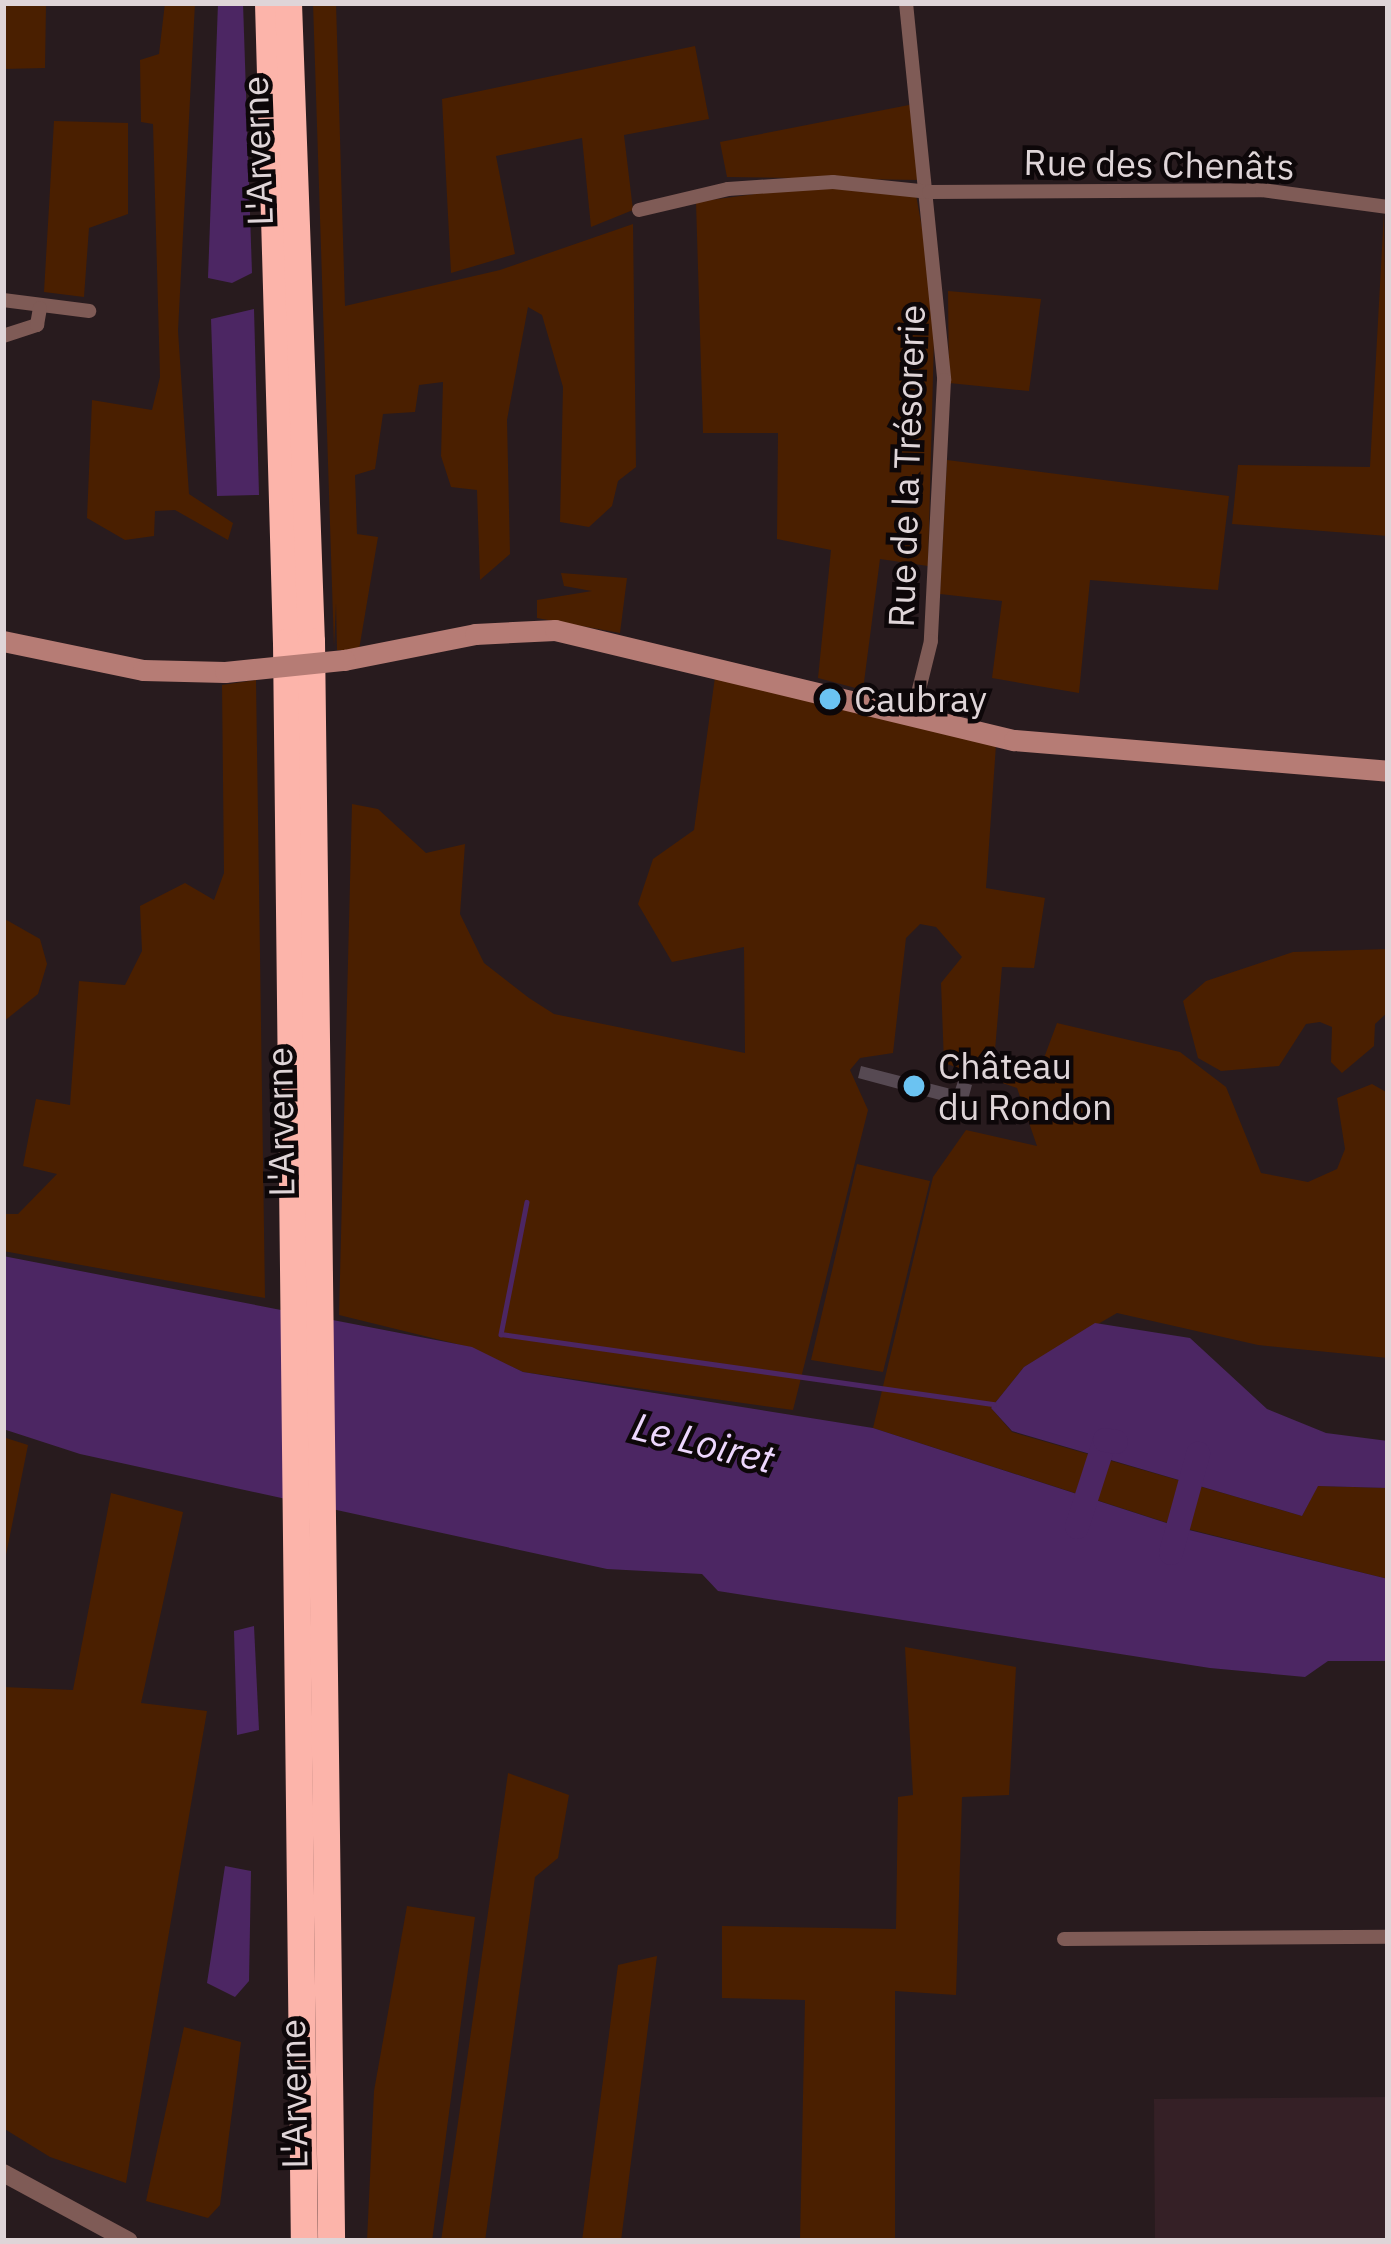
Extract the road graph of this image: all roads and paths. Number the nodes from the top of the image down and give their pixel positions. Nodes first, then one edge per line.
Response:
1 (268, 3) edge
2 (288, 3) edge
3 (906, 3) edge
4 (929, 192) junction
5 (1388, 207) edge
6 (639, 210) dead end
7 (3, 300) edge
8 (40, 308) junction
9 (89, 311) dead end
10 (3, 336) edge
11 (3, 641) edge
12 (913, 714) junction
13 (1388, 771) edge
14 (304, 1268) junction
15 (306, 1558) junction
16 (1388, 1937) edge
17 (1064, 1939) dead end
18 (3, 2173) edge
19 (129, 2241) edge
20 (304, 2241) edge
21 (331, 2241) edge

1 - 14 highway, L'Arverne
2 - 14 highway, L'Arverne
3 - 4 street, Rue de la Trésorerie
4 - 5 street, Rue des Chenâts
4 - 6 street, Rue des Chenâts
4 - 12 street, Rue de la Trésorerie
7 - 8 street
8 - 9 street
8 - 10 street
11 - 12 main road, bridge
12 - 13 main road
14 - 15 highway, L'Arverne
15 - 20 highway, L'Arverne
15 - 21 highway, L'Arverne
16 - 17 street
18 - 19 street

